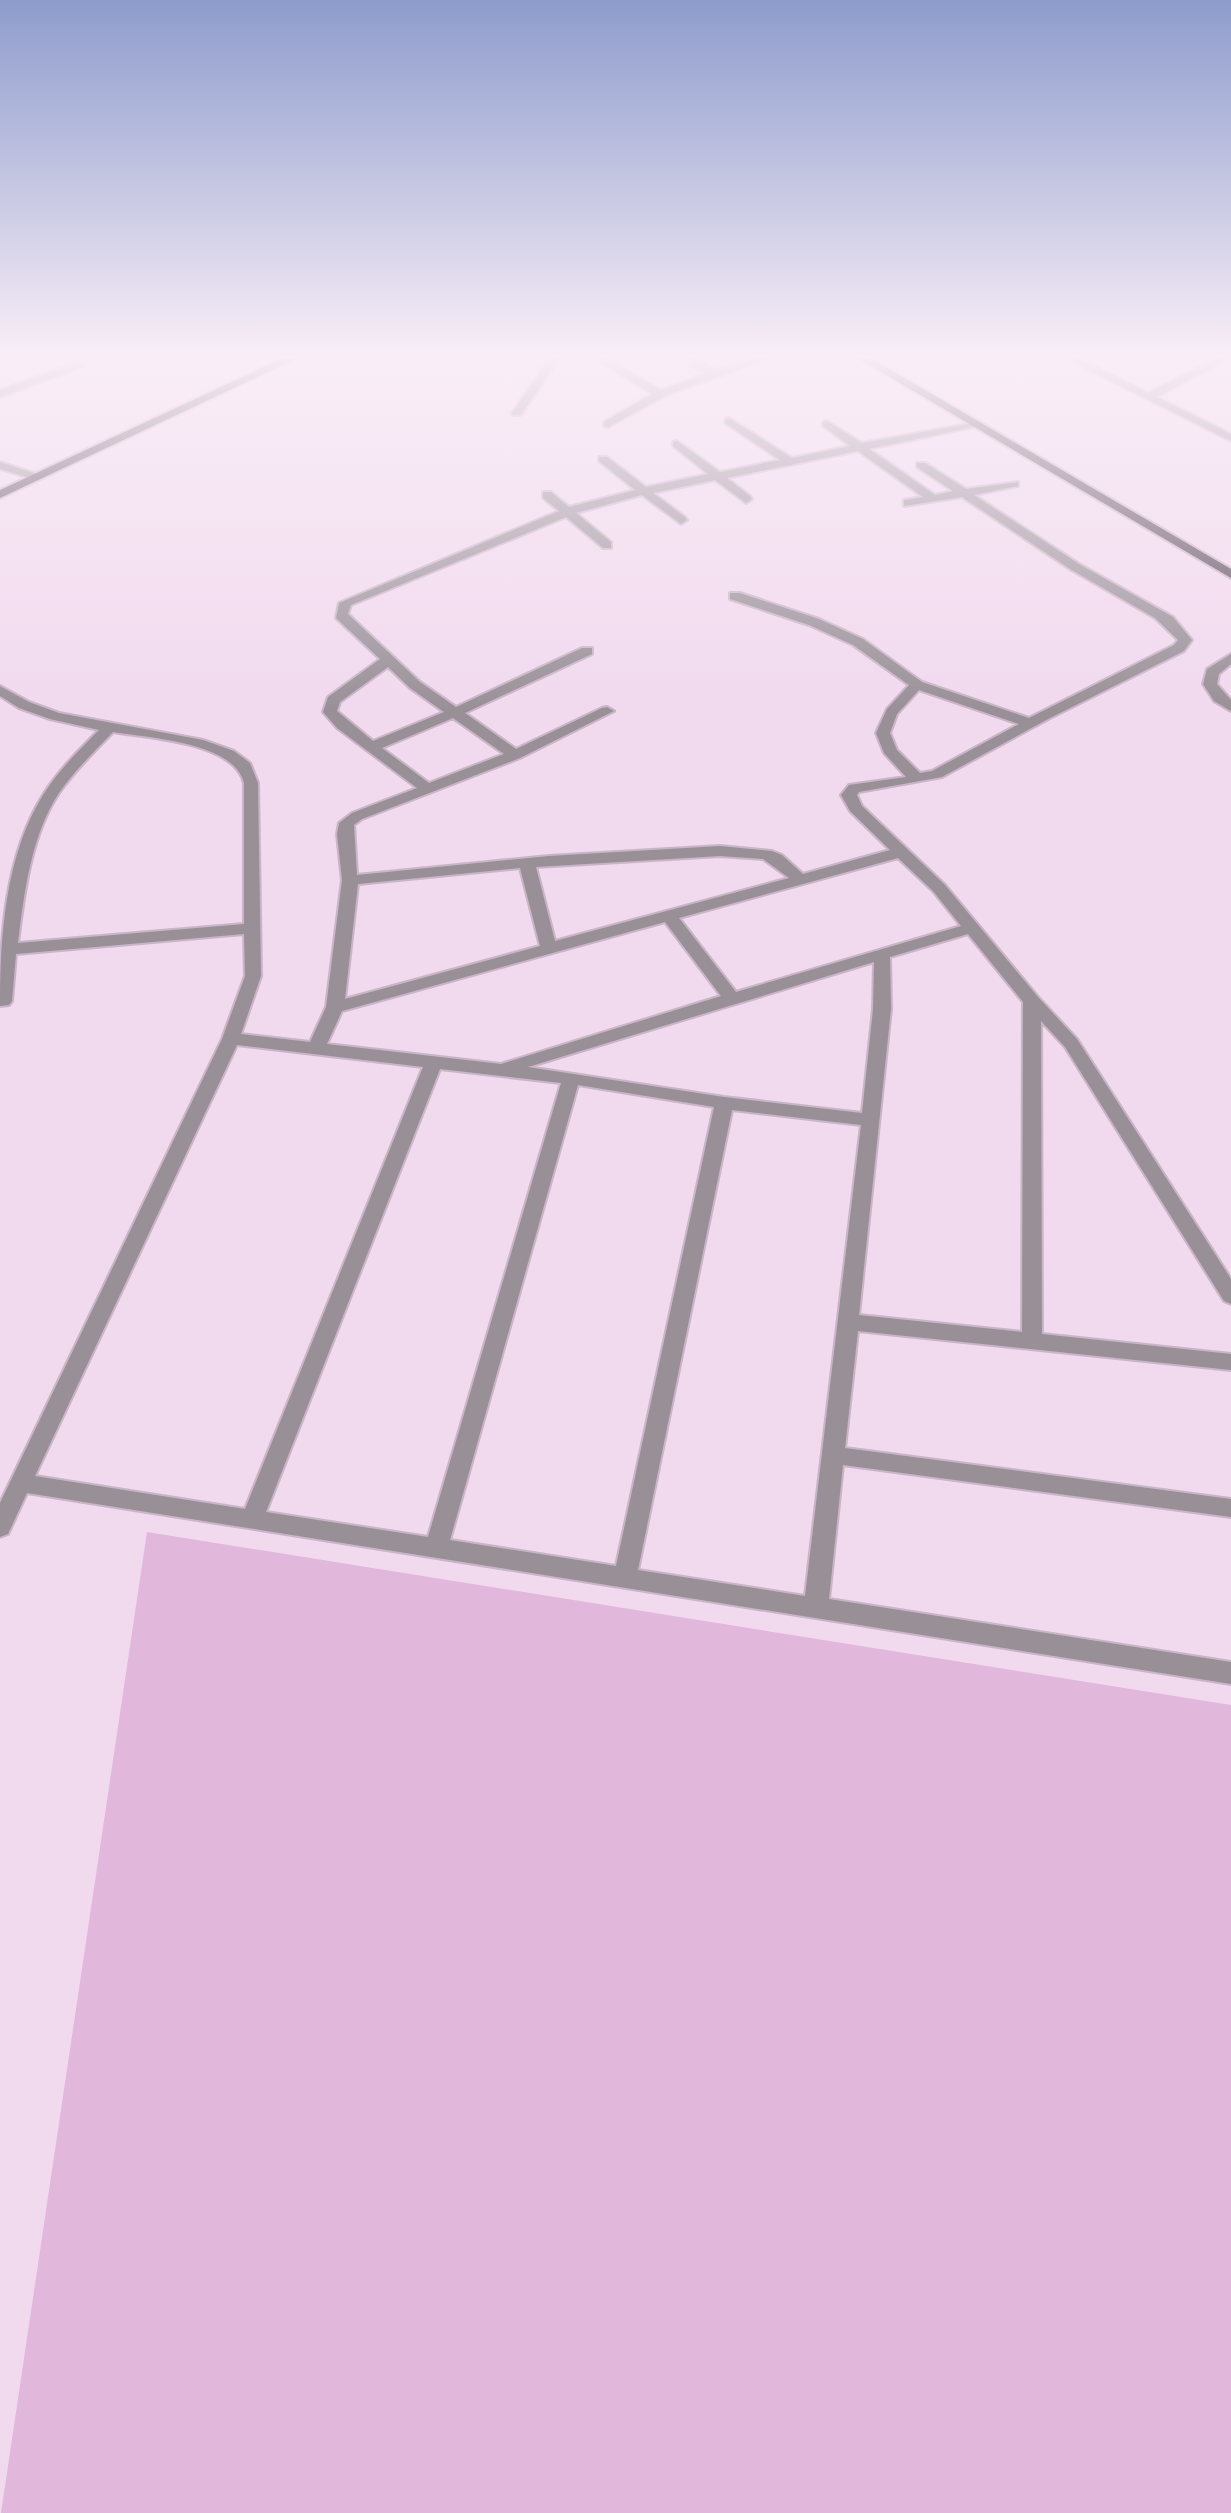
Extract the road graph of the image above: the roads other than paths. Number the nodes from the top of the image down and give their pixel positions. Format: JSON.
{"nodes":[{"id":1,"x":625,"y":476,"type":"edge"},
{"id":2,"x":727,"y":476,"type":"edge"},
{"id":3,"x":901,"y":476,"type":"edge"},
{"id":4,"x":939,"y":476,"type":"edge"},
{"id":5,"x":1064,"y":476,"type":"edge"},
{"id":6,"x":36,"y":477,"type":"edge"},
{"id":7,"x":718,"y":478,"type":"junction"},
{"id":8,"x":1014,"y":484,"type":"dead end"},
{"id":9,"x":644,"y":491,"type":"junction"},
{"id":10,"x":965,"y":493,"type":"junction"},
{"id":11,"x":0,"y":494,"type":"edge"},
{"id":12,"x":547,"y":495,"type":"dead end"},
{"id":13,"x":932,"y":498,"type":"junction"},
{"id":14,"x":746,"y":499,"type":"dead end"},
{"id":15,"x":908,"y":503,"type":"dead end"},
{"id":16,"x":569,"y":511,"type":"junction"},
{"id":17,"x":681,"y":520,"type":"dead end"},
{"id":18,"x":607,"y":545,"type":"dead end"},
{"id":19,"x":1231,"y":574,"type":"edge"},
{"id":20,"x":735,"y":596,"type":"dead end"},
{"id":21,"x":587,"y":651,"type":"dead end"},
{"id":22,"x":1231,"y":658,"type":"edge"},
{"id":23,"x":388,"y":660,"type":"junction"},
{"id":24,"x":917,"y":685,"type":"junction"},
{"id":25,"x":0,"y":690,"type":"edge"},
{"id":26,"x":1231,"y":707,"type":"edge"},
{"id":27,"x":607,"y":711,"type":"dead end"},
{"id":28,"x":454,"y":713,"type":"junction"},
{"id":29,"x":1031,"y":723,"type":"junction"},
{"id":30,"x":109,"y":728,"type":"junction"},
{"id":31,"x":371,"y":747,"type":"junction"},
{"id":32,"x":515,"y":755,"type":"junction"},
{"id":33,"x":917,"y":779,"type":"junction"},
{"id":34,"x":428,"y":789,"type":"junction"},
{"id":35,"x":901,"y":852,"type":"junction"},
{"id":36,"x":527,"y":863,"type":"junction"},
{"id":37,"x":350,"y":880,"type":"junction"},
{"id":38,"x":801,"y":880,"type":"junction"},
{"id":39,"x":669,"y":916,"type":"junction"},
{"id":40,"x":251,"y":928,"type":"junction"},
{"id":41,"x":971,"y":928,"type":"junction"},
{"id":42,"x":549,"y":949,"type":"junction"},
{"id":43,"x":3,"y":950,"type":"edge"},
{"id":44,"x":882,"y":953,"type":"junction"},
{"id":45,"x":732,"y":998,"type":"junction"},
{"id":46,"x":3,"y":1001,"type":"dead end"},
{"id":47,"x":1032,"y":1001,"type":"junction"},
{"id":48,"x":335,"y":1007,"type":"junction"},
{"id":49,"x":231,"y":1039,"type":"junction"},
{"id":50,"x":316,"y":1048,"type":"junction"},
{"id":51,"x":434,"y":1061,"type":"junction"},
{"id":52,"x":503,"y":1070,"type":"junction"},
{"id":53,"x":571,"y":1078,"type":"junction"},
{"id":54,"x":724,"y":1103,"type":"junction"},
{"id":55,"x":871,"y":1120,"type":"junction"},
{"id":56,"x":1231,"y":1296,"type":"edge"},
{"id":57,"x":848,"y":1322,"type":"junction"},
{"id":58,"x":1032,"y":1341,"type":"junction"},
{"id":59,"x":1231,"y":1362,"type":"edge"},
{"id":60,"x":833,"y":1455,"type":"junction"},
{"id":61,"x":21,"y":1483,"type":"junction"},
{"id":62,"x":1231,"y":1508,"type":"edge"},
{"id":63,"x":252,"y":1519,"type":"junction"},
{"id":64,"x":0,"y":1527,"type":"edge"},
{"id":65,"x":436,"y":1548,"type":"junction"},
{"id":66,"x":625,"y":1577,"type":"junction"},
{"id":67,"x":816,"y":1606,"type":"junction"},
{"id":68,"x":1231,"y":1673,"type":"edge"}],
"edges":[{"from":1,"to":9,"type":"street"},
{"from":2,"to":7,"type":"street"},
{"from":3,"to":13,"type":"street"},
{"from":4,"to":10,"type":"street"},
{"from":5,"to":19,"type":"main road"},
{"from":6,"to":11,"type":"main road"},
{"from":7,"to":9,"type":"street"},
{"from":7,"to":14,"type":"street"},
{"from":8,"to":10,"type":"street"},
{"from":9,"to":16,"type":"street"},
{"from":9,"to":17,"type":"street"},
{"from":10,"to":13,"type":"street"},
{"from":10,"to":29,"type":"street"},
{"from":12,"to":16,"type":"street"},
{"from":13,"to":15,"type":"street"},
{"from":16,"to":18,"type":"street"},
{"from":16,"to":23,"type":"street"},
{"from":20,"to":24,"type":"street"},
{"from":21,"to":28,"type":"street"},
{"from":22,"to":26,"type":"street"},
{"from":23,"to":28,"type":"street"},
{"from":23,"to":31,"type":"street"},
{"from":24,"to":29,"type":"street"},
{"from":24,"to":33,"type":"street"},
{"from":25,"to":30,"type":"street"},
{"from":27,"to":32,"type":"street"},
{"from":28,"to":31,"type":"street"},
{"from":28,"to":32,"type":"street"},
{"from":29,"to":33,"type":"street"},
{"from":30,"to":40,"type":"street"},
{"from":30,"to":43,"type":"street"},
{"from":31,"to":34,"type":"street"},
{"from":32,"to":34,"type":"street"},
{"from":33,"to":35,"type":"street"},
{"from":34,"to":37,"type":"street"},
{"from":35,"to":38,"type":"street"},
{"from":35,"to":41,"type":"street"},
{"from":36,"to":37,"type":"street"},
{"from":36,"to":38,"type":"street"},
{"from":36,"to":42,"type":"street"},
{"from":37,"to":48,"type":"street"},
{"from":38,"to":39,"type":"street"},
{"from":39,"to":42,"type":"street"},
{"from":39,"to":45,"type":"street"},
{"from":40,"to":43,"type":"street"},
{"from":40,"to":49,"type":"street"},
{"from":41,"to":44,"type":"street"},
{"from":41,"to":47,"type":"street"},
{"from":42,"to":48,"type":"street"},
{"from":43,"to":46,"type":"street"},
{"from":44,"to":45,"type":"street"},
{"from":44,"to":55,"type":"street"},
{"from":45,"to":52,"type":"street"},
{"from":47,"to":56,"type":"street"},
{"from":47,"to":58,"type":"street"},
{"from":48,"to":50,"type":"street"},
{"from":49,"to":50,"type":"street"},
{"from":49,"to":61,"type":"street"},
{"from":50,"to":51,"type":"street"},
{"from":51,"to":52,"type":"street"},
{"from":51,"to":63,"type":"street"},
{"from":52,"to":53,"type":"street"},
{"from":53,"to":54,"type":"street"},
{"from":53,"to":65,"type":"street"},
{"from":54,"to":55,"type":"street"},
{"from":54,"to":66,"type":"street"},
{"from":55,"to":57,"type":"street"},
{"from":57,"to":58,"type":"street"},
{"from":57,"to":60,"type":"street"},
{"from":58,"to":59,"type":"street"},
{"from":60,"to":62,"type":"street"},
{"from":60,"to":67,"type":"street"},
{"from":61,"to":63,"type":"street"},
{"from":61,"to":64,"type":"street"},
{"from":63,"to":65,"type":"street"},
{"from":65,"to":66,"type":"street"},
{"from":66,"to":67,"type":"street"},
{"from":67,"to":68,"type":"street"}]}
